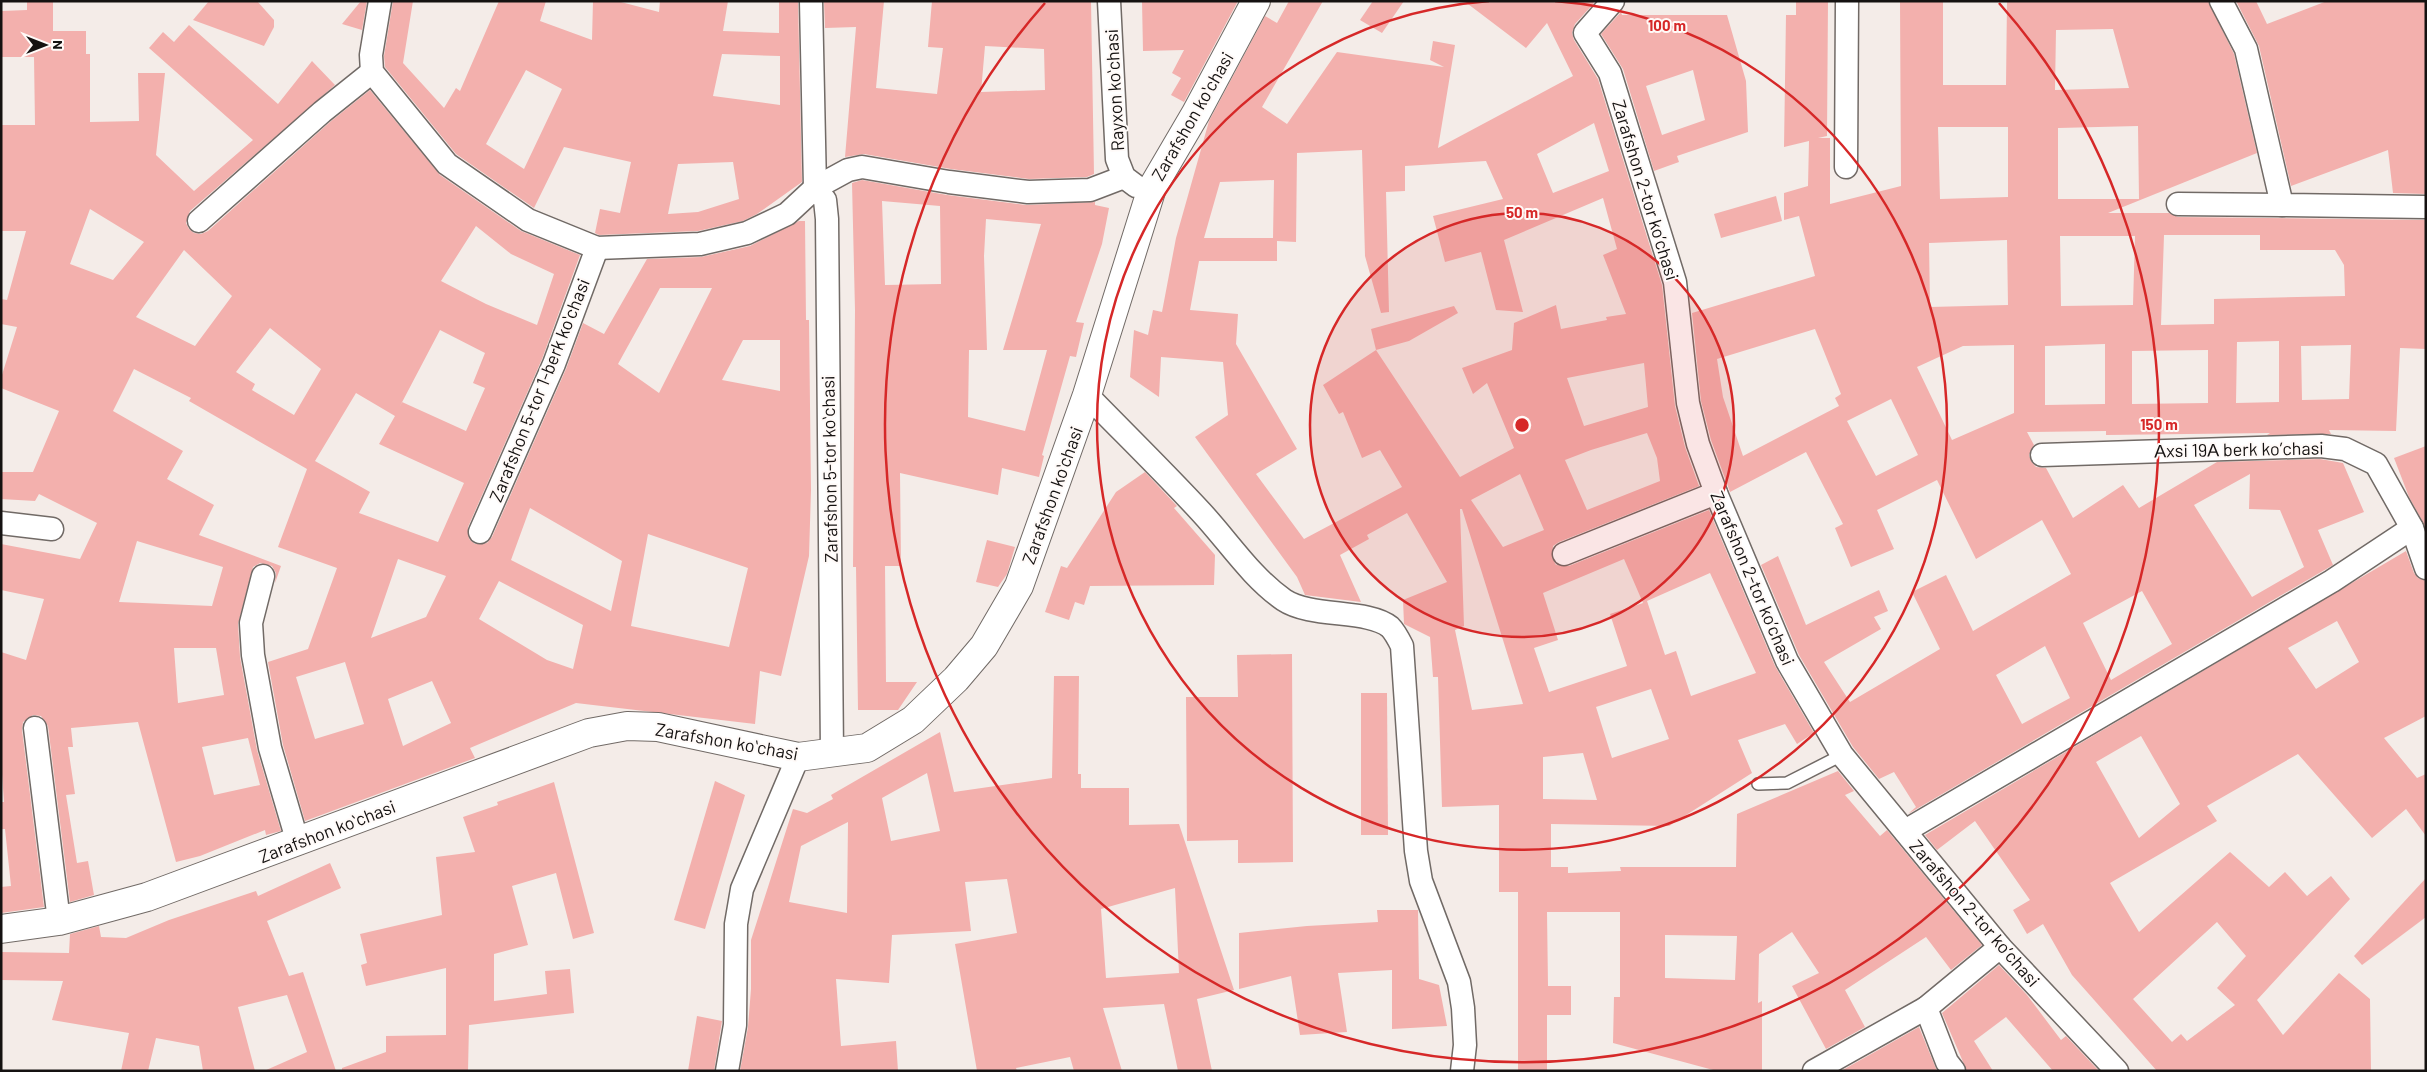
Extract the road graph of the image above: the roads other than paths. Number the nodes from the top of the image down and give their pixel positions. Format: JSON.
{"nodes":[{"id":1,"x":380,"y":1,"type":"edge"},
{"id":2,"x":812,"y":1,"type":"edge"},
{"id":3,"x":1109,"y":1,"type":"edge"},
{"id":4,"x":1256,"y":1,"type":"edge"},
{"id":5,"x":1613,"y":1,"type":"edge"},
{"id":6,"x":1847,"y":1,"type":"edge"},
{"id":7,"x":2221,"y":1,"type":"edge"},
{"id":8,"x":372,"y":72,"type":"junction"},
{"id":9,"x":1846,"y":167,"type":"dead end"},
{"id":10,"x":1124,"y":178,"type":"junction"},
{"id":11,"x":815,"y":188,"type":"junction"},
{"id":12,"x":1152,"y":188,"type":"junction"},
{"id":13,"x":2178,"y":204,"type":"dead end"},
{"id":14,"x":2282,"y":205,"type":"junction"},
{"id":15,"x":2426,"y":206,"type":"edge"},
{"id":16,"x":199,"y":221,"type":"dead end"},
{"id":17,"x":597,"y":248,"type":"junction"},
{"id":18,"x":1088,"y":395,"type":"junction"},
{"id":19,"x":2042,"y":455,"type":"dead end"},
{"id":20,"x":1716,"y":493,"type":"junction"},
{"id":21,"x":1,"y":523,"type":"edge"},
{"id":22,"x":2412,"y":528,"type":"junction"},
{"id":23,"x":52,"y":529,"type":"dead end"},
{"id":24,"x":480,"y":532,"type":"dead end"},
{"id":25,"x":1564,"y":554,"type":"dead end"},
{"id":26,"x":2426,"y":568,"type":"edge"},
{"id":27,"x":263,"y":576,"type":"dead end"},
{"id":28,"x":36,"y":728,"type":"dead end"},
{"id":29,"x":832,"y":753,"type":"junction"},
{"id":30,"x":1842,"y":755,"type":"junction"},
{"id":31,"x":798,"y":757,"type":"junction"},
{"id":32,"x":1758,"y":784,"type":"dead end"},
{"id":33,"x":1905,"y":831,"type":"junction"},
{"id":34,"x":298,"y":843,"type":"junction"},
{"id":35,"x":59,"y":921,"type":"junction"},
{"id":36,"x":1,"y":929,"type":"edge"},
{"id":37,"x":2000,"y":947,"type":"junction"},
{"id":38,"x":1926,"y":1008,"type":"junction"},
{"id":39,"x":727,"y":1071,"type":"edge"},
{"id":40,"x":1462,"y":1071,"type":"edge"},
{"id":41,"x":1814,"y":1071,"type":"edge"},
{"id":42,"x":1954,"y":1071,"type":"edge"},
{"id":43,"x":2117,"y":1071,"type":"edge"}],
"edges":[{"from":1,"to":8,"type":"street"},
{"from":2,"to":11,"type":"street"},
{"from":3,"to":10,"type":"street","name":"Rayxon koʻchasi"},
{"from":4,"to":12,"type":"street","name":"Zarafshon koʻchasi"},
{"from":5,"to":20,"type":"street","name":"Zarafshon 2-tor koʼchasi"},
{"from":6,"to":9,"type":"street"},
{"from":7,"to":14,"type":"street"},
{"from":8,"to":16,"type":"street"},
{"from":8,"to":17,"type":"street"},
{"from":10,"to":11,"type":"street"},
{"from":10,"to":12,"type":"street"},
{"from":11,"to":17,"type":"street"},
{"from":11,"to":29,"type":"street","name":"Zarafshon 5-tor koʻchasi"},
{"from":12,"to":18,"type":"street","name":"Zarafshon koʻchasi"},
{"from":13,"to":14,"type":"street"},
{"from":14,"to":15,"type":"street"},
{"from":17,"to":24,"type":"street","name":"Zarafshon 5-tor 1-berk koʻchasi"},
{"from":18,"to":29,"type":"street","name":"Zarafshon koʻchasi"},
{"from":18,"to":40,"type":"street"},
{"from":19,"to":22,"type":"street","name":"Аxsi 19А berk koʼchasi"},
{"from":20,"to":25,"type":"street"},
{"from":20,"to":30,"type":"street","name":"Zarafshon 2-tor koʼchasi"},
{"from":21,"to":23,"type":"street"},
{"from":22,"to":26,"type":"street","name":"Аxsi 19А berk koʼchasi"},
{"from":22,"to":33,"type":"street"},
{"from":27,"to":34,"type":"street"},
{"from":28,"to":35,"type":"street"},
{"from":29,"to":31,"type":"street","name":"Zarafshon koʻchasi"},
{"from":30,"to":32,"type":"lane"},
{"from":30,"to":33,"type":"street","name":"Zarafshon 2-tor koʼchasi"},
{"from":31,"to":34,"type":"street","name":"Zarafshon koʻchasi"},
{"from":31,"to":39,"type":"street"},
{"from":33,"to":37,"type":"street","name":"Zarafshon 2-tor koʼchasi"},
{"from":34,"to":35,"type":"street","name":"Zarafshon koʻchasi"},
{"from":35,"to":36,"type":"street","name":"Zarafshon koʻchasi"},
{"from":37,"to":38,"type":"street"},
{"from":37,"to":43,"type":"street","name":"Zarafshon 2-tor koʼchasi"},
{"from":38,"to":41,"type":"street"},
{"from":38,"to":42,"type":"street"}]}
